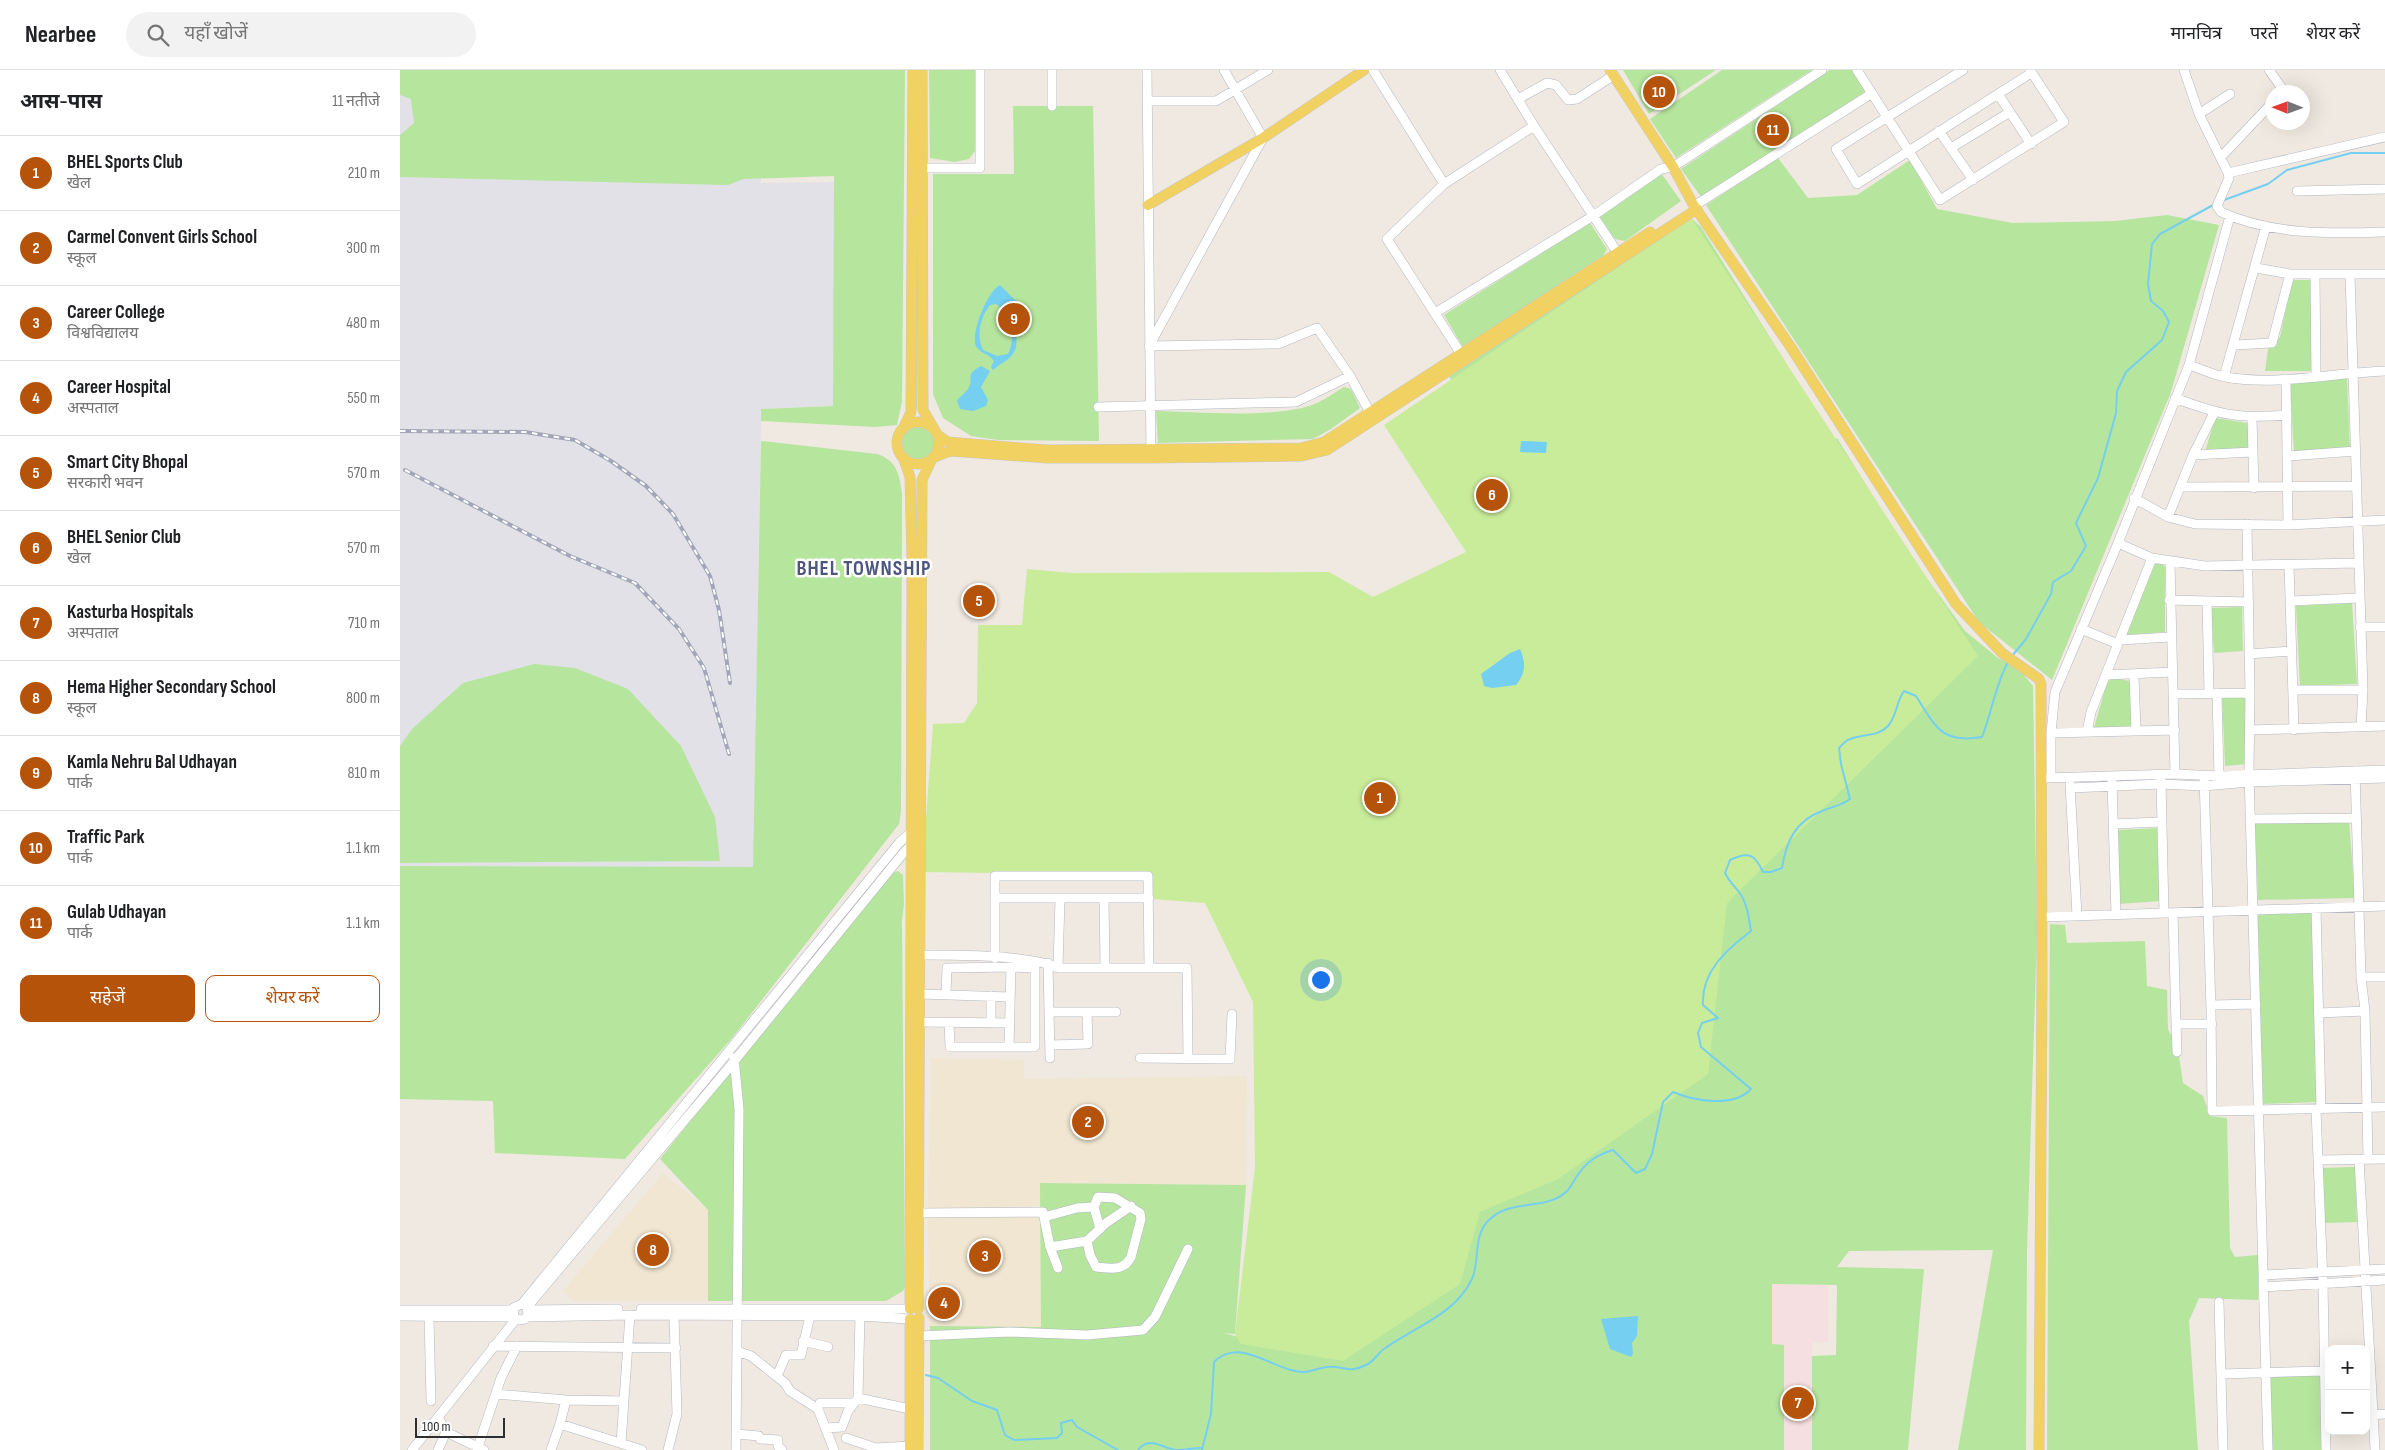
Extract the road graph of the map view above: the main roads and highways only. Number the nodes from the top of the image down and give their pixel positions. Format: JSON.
{"nodes":[{"id":1,"x":913,"y":70,"type":"edge"},
{"id":2,"x":922,"y":70,"type":"edge"},
{"id":3,"x":1364,"y":70,"type":"edge"},
{"id":4,"x":1612,"y":72,"type":"edge"},
{"id":5,"x":918,"y":168,"type":"junction"},
{"id":6,"x":1148,"y":205,"type":"road end"},
{"id":7,"x":1695,"y":207,"type":"junction"},
{"id":8,"x":904,"y":427,"type":"junction"},
{"id":9,"x":936,"y":432,"type":"junction"},
{"id":10,"x":993,"y":450,"type":"junction"},
{"id":11,"x":903,"y":458,"type":"junction"},
{"id":12,"x":933,"y":459,"type":"junction"},
{"id":13,"x":916,"y":913,"type":"junction"},
{"id":14,"x":916,"y":955,"type":"junction"},
{"id":15,"x":916,"y":1066,"type":"junction"},
{"id":16,"x":912,"y":1314,"type":"junction"},
{"id":17,"x":913,"y":1449,"type":"edge"},
{"id":18,"x":2040,"y":1450,"type":"edge"}],
"edges":[{"from":1,"to":5,"type":"main road"},
{"from":2,"to":5,"type":"main road"},
{"from":3,"to":6,"type":"main road"},
{"from":4,"to":7,"type":"main road"},
{"from":5,"to":8,"type":"main road"},
{"from":5,"to":9,"type":"main road"},
{"from":7,"to":10,"type":"main road"},
{"from":7,"to":18,"type":"main road"},
{"from":8,"to":9,"type":"main road"},
{"from":8,"to":11,"type":"main road"},
{"from":9,"to":10,"type":"main road"},
{"from":9,"to":12,"type":"main road"},
{"from":10,"to":12,"type":"main road"},
{"from":11,"to":12,"type":"main road"},
{"from":11,"to":13,"type":"main road"},
{"from":12,"to":13,"type":"main road"},
{"from":13,"to":14,"type":"main road"},
{"from":14,"to":15,"type":"main road"},
{"from":14,"to":15,"type":"main road"},
{"from":15,"to":16,"type":"main road"},
{"from":15,"to":16,"type":"main road"},
{"from":16,"to":17,"type":"main road"},
{"from":16,"to":17,"type":"main road"}]}
